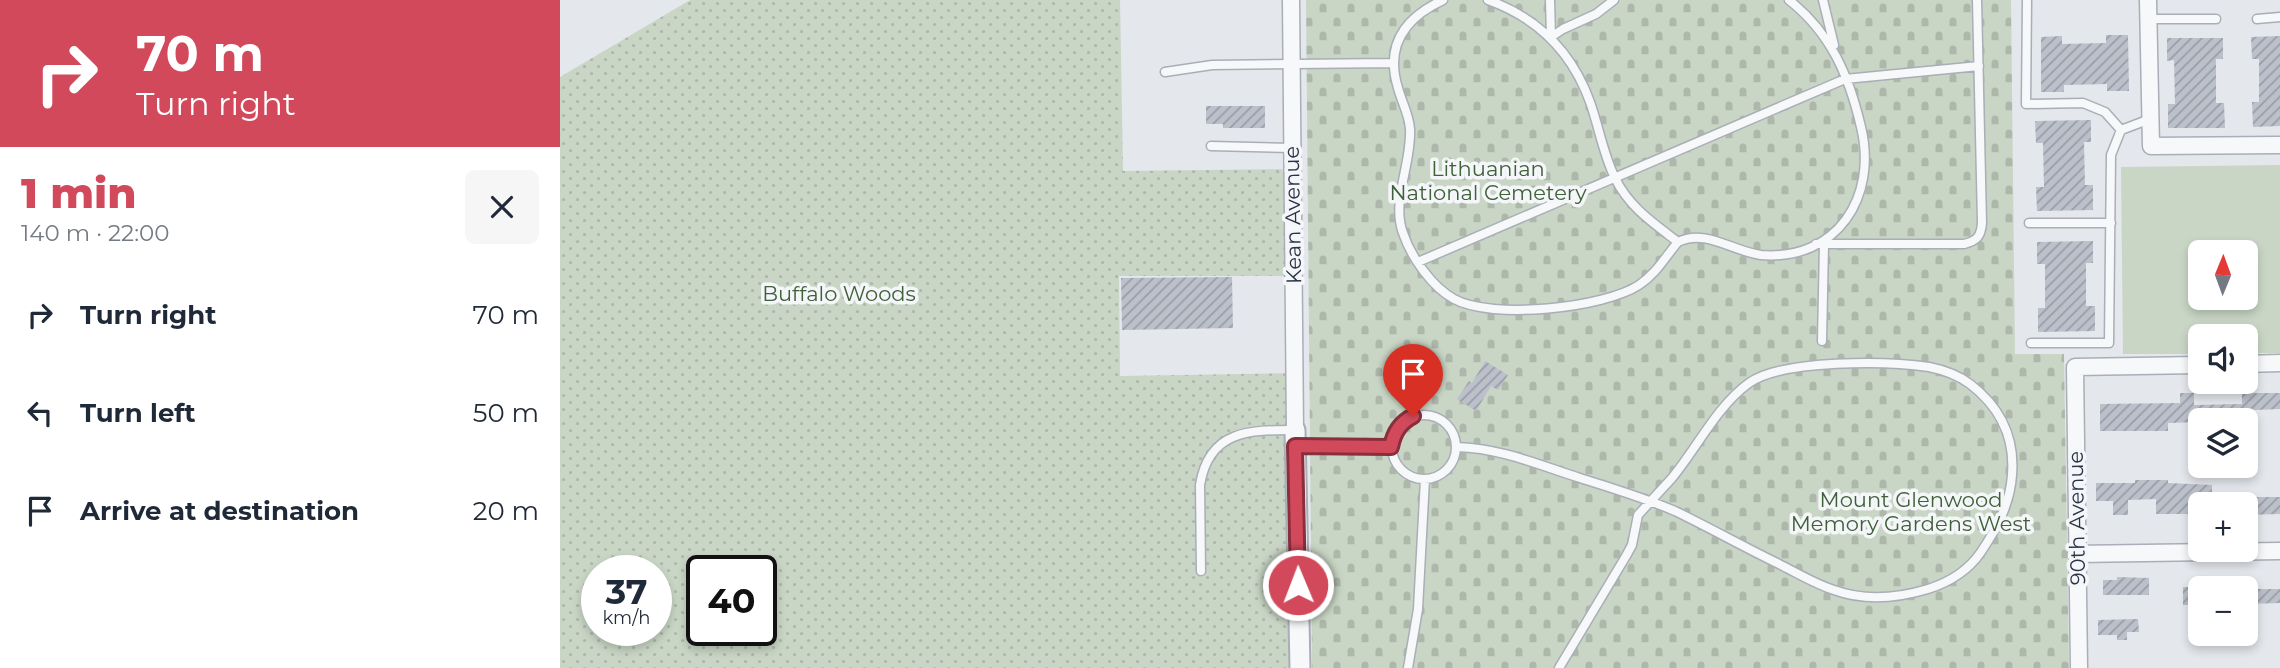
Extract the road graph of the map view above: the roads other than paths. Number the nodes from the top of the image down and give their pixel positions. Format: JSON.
{"nodes":[{"id":1,"x":1291,"y":0,"type":"edge"},
{"id":2,"x":1443,"y":0,"type":"edge"},
{"id":3,"x":1488,"y":0,"type":"edge"},
{"id":4,"x":1550,"y":0,"type":"edge"},
{"id":5,"x":1614,"y":0,"type":"edge"},
{"id":6,"x":1789,"y":0,"type":"edge"},
{"id":7,"x":1823,"y":0,"type":"edge"},
{"id":8,"x":1977,"y":0,"type":"edge"},
{"id":9,"x":2026,"y":0,"type":"edge"},
{"id":10,"x":2148,"y":0,"type":"edge"},
{"id":11,"x":2280,"y":17,"type":"edge"},
{"id":12,"x":2149,"y":19,"type":"junction"},
{"id":13,"x":2216,"y":19,"type":"dead end"},
{"id":14,"x":2257,"y":19,"type":"dead end"},
{"id":15,"x":1551,"y":37,"type":"junction"},
{"id":16,"x":1836,"y":54,"type":"junction"},
{"id":17,"x":1292,"y":63,"type":"junction"},
{"id":18,"x":1393,"y":63,"type":"junction"},
{"id":19,"x":1979,"y":66,"type":"junction"},
{"id":20,"x":1165,"y":72,"type":"dead end"},
{"id":21,"x":1845,"y":79,"type":"junction"},
{"id":22,"x":2150,"y":119,"type":"junction"},
{"id":23,"x":2121,"y":130,"type":"junction"},
{"id":24,"x":2280,"y":145,"type":"edge"},
{"id":25,"x":1211,"y":146,"type":"dead end"},
{"id":26,"x":1293,"y":148,"type":"junction"},
{"id":27,"x":1615,"y":179,"type":"junction"},
{"id":28,"x":2029,"y":223,"type":"dead end"},
{"id":29,"x":2111,"y":223,"type":"junction"},
{"id":30,"x":1678,"y":242,"type":"junction"},
{"id":31,"x":1820,"y":244,"type":"junction"},
{"id":32,"x":1418,"y":262,"type":"junction"},
{"id":33,"x":1822,"y":341,"type":"dead end"},
{"id":34,"x":2031,"y":343,"type":"dead end"},
{"id":35,"x":2280,"y":363,"type":"edge"},
{"id":36,"x":2258,"y":364,"type":"edge"},
{"id":37,"x":2188,"y":365,"type":"edge"},
{"id":38,"x":1295,"y":438,"type":"junction"},
{"id":39,"x":1391,"y":447,"type":"junction"},
{"id":40,"x":1457,"y":447,"type":"junction"},
{"id":41,"x":1425,"y":479,"type":"junction"},
{"id":42,"x":1649,"y":501,"type":"junction"},
{"id":43,"x":2280,"y":551,"type":"edge"},
{"id":44,"x":2077,"y":554,"type":"junction"},
{"id":45,"x":1201,"y":571,"type":"dead end"},
{"id":46,"x":1300,"y":668,"type":"edge"},
{"id":47,"x":1408,"y":668,"type":"edge"},
{"id":48,"x":1559,"y":668,"type":"edge"},
{"id":49,"x":2079,"y":668,"type":"edge"}],
"edges":[{"from":1,"to":17,"type":"street","name":"Kean Avenue"},
{"from":2,"to":18,"type":"lane"},
{"from":3,"to":15,"type":"lane"},
{"from":4,"to":15,"type":"lane"},
{"from":5,"to":15,"type":"lane"},
{"from":6,"to":16,"type":"lane"},
{"from":7,"to":16,"type":"lane"},
{"from":8,"to":19,"type":"lane"},
{"from":9,"to":23,"type":"lane"},
{"from":10,"to":12,"type":"street"},
{"from":11,"to":14,"type":"lane"},
{"from":12,"to":13,"type":"lane"},
{"from":12,"to":22,"type":"street"},
{"from":15,"to":27,"type":"lane"},
{"from":16,"to":21,"type":"lane"},
{"from":17,"to":18,"type":"lane"},
{"from":17,"to":20,"type":"lane"},
{"from":17,"to":26,"type":"street","name":"Kean Avenue"},
{"from":18,"to":32,"type":"lane"},
{"from":19,"to":21,"type":"lane"},
{"from":19,"to":31,"type":"lane"},
{"from":21,"to":27,"type":"lane"},
{"from":21,"to":31,"type":"lane"},
{"from":22,"to":23,"type":"lane"},
{"from":22,"to":24,"type":"street"},
{"from":23,"to":29,"type":"lane"},
{"from":25,"to":26,"type":"lane"},
{"from":26,"to":38,"type":"street","name":"Kean Avenue"},
{"from":27,"to":30,"type":"lane"},
{"from":27,"to":32,"type":"lane"},
{"from":28,"to":29,"type":"lane"},
{"from":29,"to":34,"type":"lane"},
{"from":30,"to":31,"type":"lane"},
{"from":30,"to":32,"type":"lane"},
{"from":31,"to":33,"type":"lane"},
{"from":35,"to":36,"type":"street"},
{"from":37,"to":44,"type":"street","name":"90th Avenue"},
{"from":38,"to":39,"type":"lane"},
{"from":38,"to":45,"type":"lane"},
{"from":38,"to":46,"type":"street"},
{"from":39,"to":40,"type":"lane"},
{"from":39,"to":41,"type":"lane"},
{"from":40,"to":41,"type":"lane"},
{"from":40,"to":42,"type":"lane"},
{"from":41,"to":47,"type":"lane"},
{"from":42,"to":42,"type":"lane"},
{"from":42,"to":48,"type":"lane"},
{"from":43,"to":44,"type":"street"},
{"from":44,"to":49,"type":"street","name":"90th Avenue"}]}
